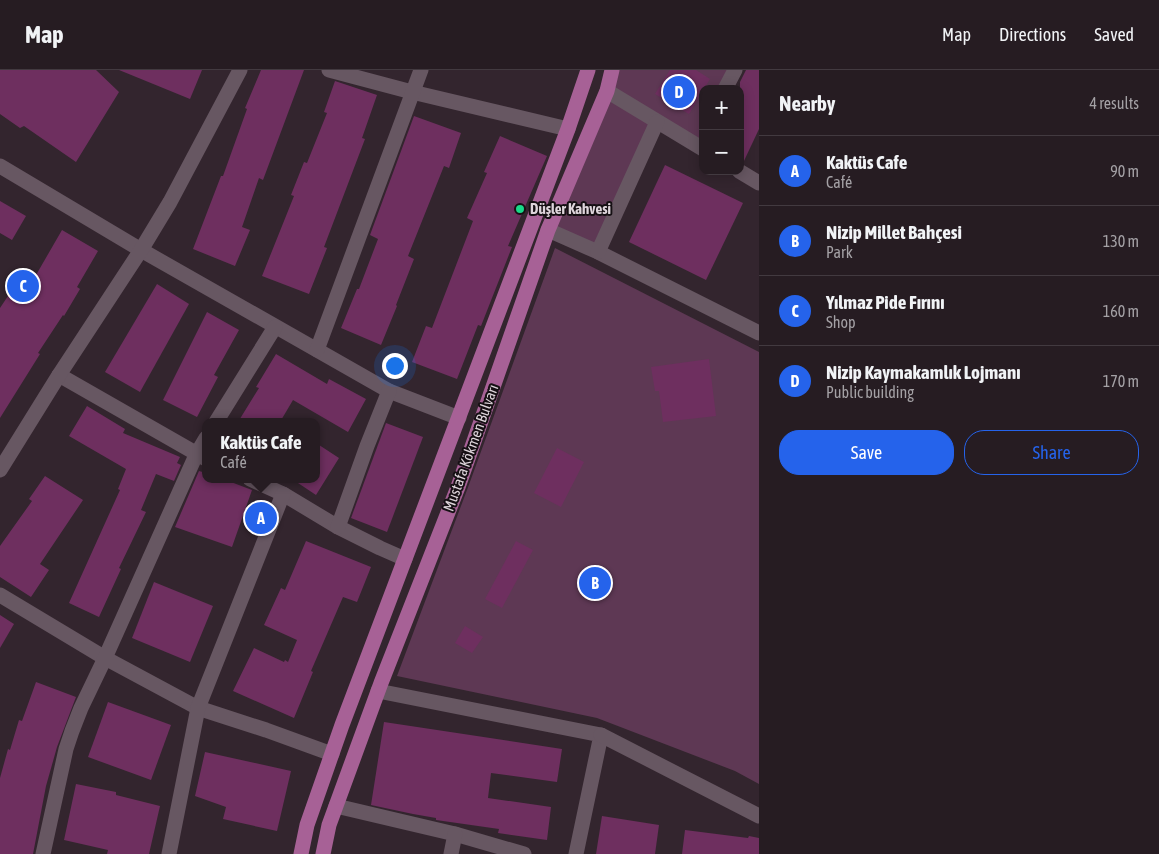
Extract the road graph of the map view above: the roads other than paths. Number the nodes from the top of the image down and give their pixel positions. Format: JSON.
{"nodes":[{"id":1,"x":240,"y":70,"type":"edge"},
{"id":2,"x":329,"y":70,"type":"edge"},
{"id":3,"x":421,"y":70,"type":"edge"},
{"id":4,"x":588,"y":70,"type":"edge"},
{"id":5,"x":612,"y":70,"type":"edge"},
{"id":6,"x":735,"y":70,"type":"edge"},
{"id":7,"x":727,"y":85,"type":"edge"},
{"id":8,"x":607,"y":91,"type":"junction"},
{"id":9,"x":412,"y":92,"type":"junction"},
{"id":10,"x":657,"y":122,"type":"junction"},
{"id":11,"x":568,"y":129,"type":"junction"},
{"id":12,"x":699,"y":141,"type":"edge"},
{"id":13,"x":0,"y":166,"type":"edge"},
{"id":14,"x":744,"y":174,"type":"edge"},
{"id":15,"x":759,"y":183,"type":"edge"},
{"id":16,"x":548,"y":230,"type":"junction"},
{"id":17,"x":141,"y":250,"type":"junction"},
{"id":18,"x":598,"y":252,"type":"junction"},
{"id":19,"x":275,"y":327,"type":"junction"},
{"id":20,"x":759,"y":334,"type":"edge"},
{"id":21,"x":317,"y":350,"type":"junction"},
{"id":22,"x":59,"y":375,"type":"junction"},
{"id":23,"x":389,"y":391,"type":"junction"},
{"id":24,"x":218,"y":418,"type":"edge"},
{"id":25,"x":459,"y":418,"type":"junction"},
{"id":26,"x":201,"y":457,"type":"edge"},
{"id":27,"x":0,"y":470,"type":"edge"},
{"id":28,"x":259,"y":483,"type":"edge"},
{"id":29,"x":283,"y":494,"type":"junction"},
{"id":30,"x":338,"y":527,"type":"junction"},
{"id":31,"x":405,"y":559,"type":"junction"},
{"id":32,"x":0,"y":594,"type":"edge"},
{"id":33,"x":105,"y":658,"type":"junction"},
{"id":34,"x":378,"y":691,"type":"junction"},
{"id":35,"x":198,"y":708,"type":"junction"},
{"id":36,"x":601,"y":735,"type":"junction"},
{"id":37,"x":332,"y":754,"type":"junction"},
{"id":38,"x":336,"y":806,"type":"junction"},
{"id":39,"x":759,"y":816,"type":"edge"},
{"id":40,"x":455,"y":834,"type":"junction"},
{"id":41,"x":43,"y":854,"type":"edge"},
{"id":42,"x":169,"y":854,"type":"edge"},
{"id":43,"x":301,"y":854,"type":"edge"},
{"id":44,"x":323,"y":854,"type":"edge"},
{"id":45,"x":451,"y":854,"type":"edge"},
{"id":46,"x":524,"y":854,"type":"edge"},
{"id":47,"x":576,"y":854,"type":"edge"}],
"edges":[{"from":1,"to":17,"type":"street"},
{"from":2,"to":9,"type":"street"},
{"from":3,"to":9,"type":"street"},
{"from":4,"to":11,"type":"main road","name":"Mustafa Kökmen Bulvarı"},
{"from":5,"to":8,"type":"main road","name":"Mustafa Kökmen Bulvarı"},
{"from":6,"to":7,"type":"street"},
{"from":8,"to":10,"type":"street"},
{"from":8,"to":16,"type":"main road","name":"Mustafa Kökmen Bulvarı"},
{"from":9,"to":11,"type":"street"},
{"from":9,"to":21,"type":"street"},
{"from":10,"to":12,"type":"street"},
{"from":10,"to":18,"type":"street"},
{"from":11,"to":25,"type":"main road","name":"Mustafa Kökmen Bulvarı"},
{"from":13,"to":17,"type":"street"},
{"from":14,"to":15,"type":"street"},
{"from":16,"to":18,"type":"street"},
{"from":16,"to":34,"type":"main road","name":"Mustafa Kökmen Bulvarı"},
{"from":17,"to":19,"type":"street"},
{"from":17,"to":22,"type":"street"},
{"from":18,"to":20,"type":"street"},
{"from":19,"to":21,"type":"street"},
{"from":19,"to":24,"type":"street"},
{"from":21,"to":23,"type":"street"},
{"from":22,"to":26,"type":"street"},
{"from":22,"to":27,"type":"street"},
{"from":23,"to":25,"type":"street"},
{"from":23,"to":30,"type":"street"},
{"from":25,"to":31,"type":"main road","name":"Mustafa Kökmen Bulvarı"},
{"from":26,"to":33,"type":"street"},
{"from":28,"to":29,"type":"street"},
{"from":29,"to":30,"type":"street"},
{"from":29,"to":35,"type":"street"},
{"from":30,"to":31,"type":"street"},
{"from":31,"to":37,"type":"main road","name":"Mustafa Kökmen Bulvarı"},
{"from":32,"to":33,"type":"street"},
{"from":33,"to":35,"type":"street"},
{"from":33,"to":41,"type":"street"},
{"from":34,"to":36,"type":"street"},
{"from":34,"to":38,"type":"main road","name":"Mustafa Kökmen Bulvarı"},
{"from":35,"to":37,"type":"street"},
{"from":35,"to":42,"type":"street"},
{"from":36,"to":39,"type":"street"},
{"from":36,"to":47,"type":"street"},
{"from":37,"to":43,"type":"main road","name":"Mustafa Kökmen Bulvarı"},
{"from":38,"to":40,"type":"street"},
{"from":38,"to":44,"type":"main road","name":"Mustafa Kökmen Bulvarı"},
{"from":40,"to":45,"type":"street"},
{"from":40,"to":46,"type":"street"}]}
